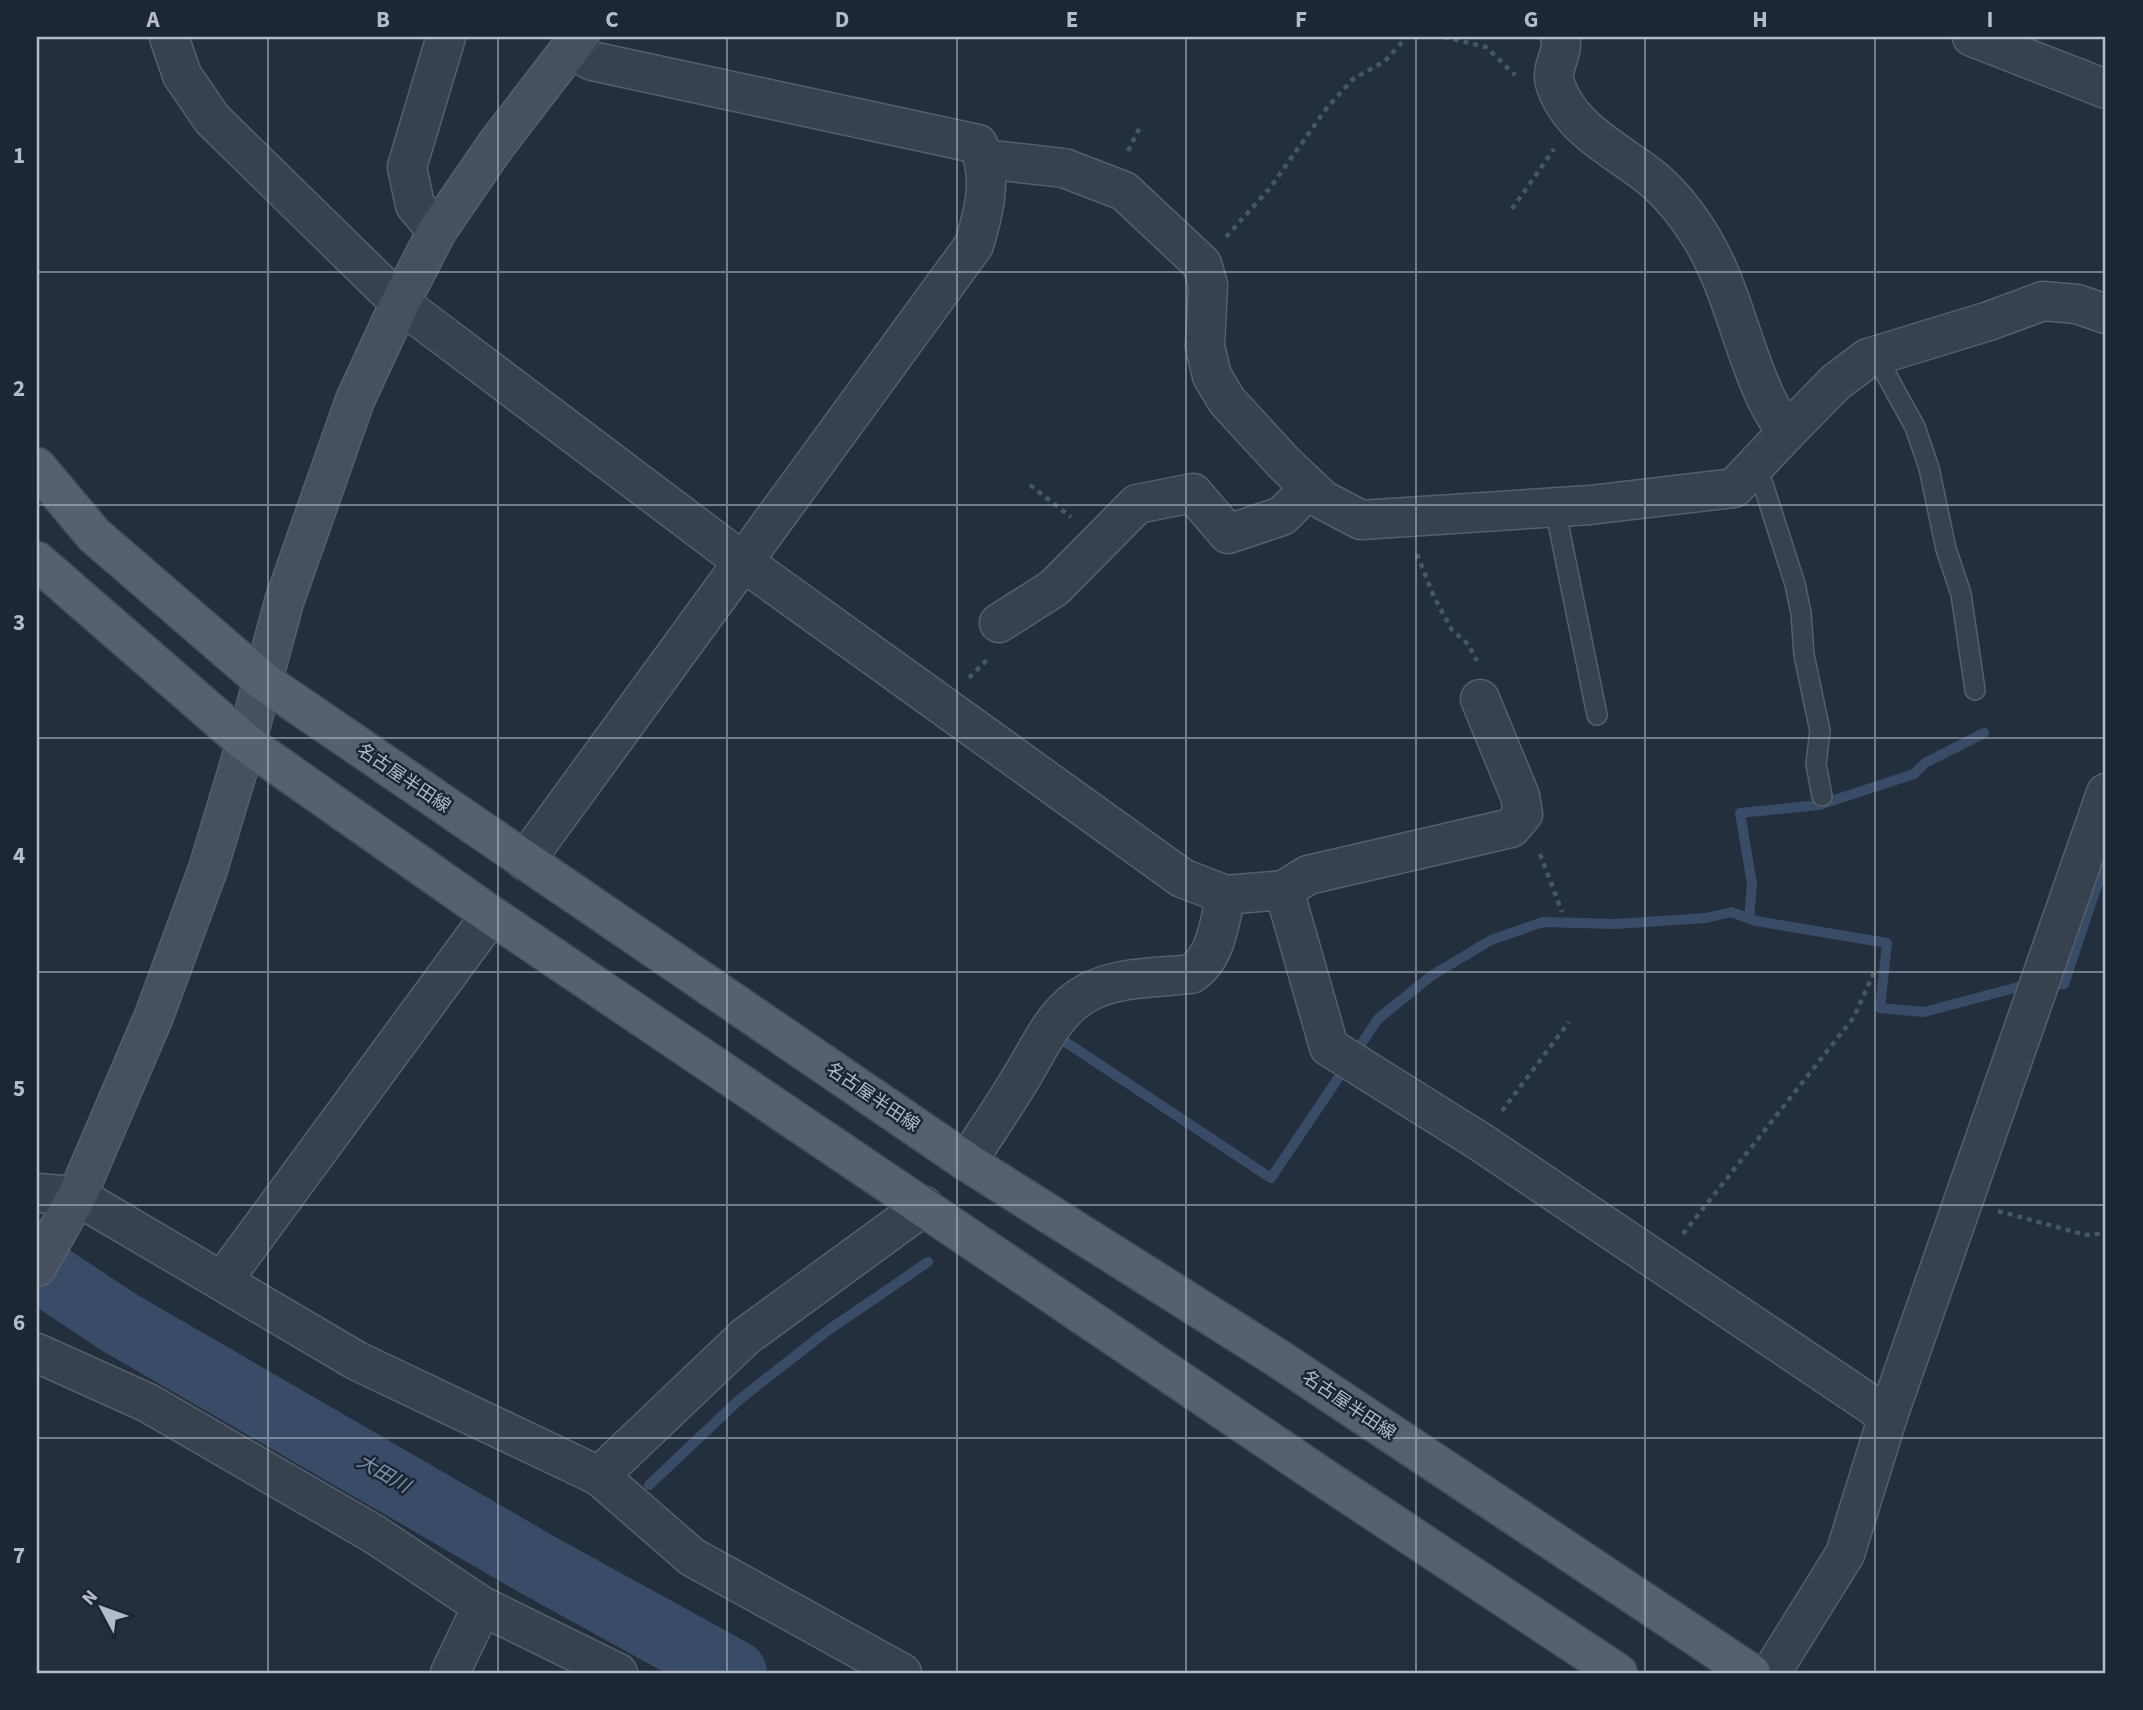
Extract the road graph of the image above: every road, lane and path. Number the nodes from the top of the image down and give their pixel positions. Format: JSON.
{"nodes":[{"id":1,"x":169,"y":37,"type":"edge"},
{"id":2,"x":446,"y":37,"type":"edge"},
{"id":3,"x":1407,"y":37,"type":"edge"},
{"id":4,"x":1444,"y":37,"type":"edge"},
{"id":5,"x":1560,"y":37,"type":"edge"},
{"id":6,"x":1972,"y":37,"type":"edge"},
{"id":7,"x":575,"y":43,"type":"edge"},
{"id":8,"x":2106,"y":89,"type":"edge"},
{"id":9,"x":1570,"y":110,"type":"junction"},
{"id":10,"x":985,"y":159,"type":"junction"},
{"id":11,"x":1512,"y":209,"type":"dead end"},
{"id":12,"x":437,"y":231,"type":"junction"},
{"id":13,"x":1202,"y":264,"type":"junction"},
{"id":14,"x":400,"y":303,"type":"junction"},
{"id":15,"x":2106,"y":314,"type":"edge"},
{"id":16,"x":1876,"y":356,"type":"junction"},
{"id":17,"x":1786,"y":433,"type":"junction"},
{"id":18,"x":37,"y":467,"type":"edge"},
{"id":19,"x":1749,"y":471,"type":"junction"},
{"id":20,"x":1030,"y":485,"type":"dead end"},
{"id":21,"x":1310,"y":488,"type":"junction"},
{"id":22,"x":1555,"y":508,"type":"junction"},
{"id":23,"x":1403,"y":517,"type":"junction"},
{"id":24,"x":1101,"y":540,"type":"junction"},
{"id":25,"x":742,"y":561,"type":"junction"},
{"id":26,"x":39,"y":568,"type":"edge"},
{"id":27,"x":999,"y":623,"type":"joint"},
{"id":28,"x":263,"y":681,"type":"junction"},
{"id":29,"x":1975,"y":690,"type":"dead end"},
{"id":30,"x":1480,"y":699,"type":"joint"},
{"id":31,"x":945,"y":709,"type":"junction"},
{"id":32,"x":1597,"y":715,"type":"dead end"},
{"id":33,"x":246,"y":743,"type":"junction"},
{"id":34,"x":2106,"y":793,"type":"edge"},
{"id":35,"x":1822,"y":796,"type":"dead end"},
{"id":36,"x":1518,"y":819,"type":"junction"},
{"id":37,"x":525,"y":861,"type":"junction"},
{"id":38,"x":1284,"y":890,"type":"junction"},
{"id":39,"x":1226,"y":895,"type":"junction"},
{"id":40,"x":1562,"y":912,"type":"dead end"},
{"id":41,"x":491,"y":915,"type":"junction"},
{"id":42,"x":1875,"y":970,"type":"dead end"},
{"id":43,"x":1569,"y":1022,"type":"dead end"},
{"id":44,"x":1479,"y":1141,"type":"junction"},
{"id":45,"x":967,"y":1162,"type":"junction"},
{"id":46,"x":37,"y":1193,"type":"edge"},
{"id":47,"x":77,"y":1196,"type":"junction"},
{"id":48,"x":1963,"y":1203,"type":"junction"},
{"id":49,"x":924,"y":1206,"type":"junction"},
{"id":50,"x":2106,"y":1233,"type":"edge"},
{"id":51,"x":1660,"y":1263,"type":"junction"},
{"id":52,"x":37,"y":1267,"type":"edge"},
{"id":53,"x":223,"y":1280,"type":"junction"},
{"id":54,"x":37,"y":1353,"type":"edge"},
{"id":55,"x":1888,"y":1416,"type":"junction"},
{"id":56,"x":599,"y":1476,"type":"junction"},
{"id":57,"x":482,"y":1606,"type":"junction"},
{"id":58,"x":450,"y":1673,"type":"edge"},
{"id":59,"x":618,"y":1673,"type":"edge"},
{"id":60,"x":902,"y":1673,"type":"edge"},
{"id":61,"x":1618,"y":1673,"type":"edge"},
{"id":62,"x":1751,"y":1673,"type":"edge"},
{"id":63,"x":1771,"y":1673,"type":"edge"}],
"edges":[{"from":1,"to":14,"type":"street"},
{"from":2,"to":12,"type":"street"},
{"from":3,"to":13,"type":"path"},
{"from":4,"to":9,"type":"path"},
{"from":5,"to":9,"type":"street"},
{"from":6,"to":8,"type":"street"},
{"from":7,"to":10,"type":"street"},
{"from":7,"to":12,"type":"street"},
{"from":9,"to":11,"type":"path"},
{"from":9,"to":17,"type":"street"},
{"from":10,"to":13,"type":"street"},
{"from":10,"to":25,"type":"street"},
{"from":12,"to":14,"type":"street"},
{"from":13,"to":21,"type":"street"},
{"from":14,"to":25,"type":"street"},
{"from":14,"to":28,"type":"street"},
{"from":15,"to":16,"type":"street"},
{"from":16,"to":17,"type":"street"},
{"from":16,"to":29,"type":"lane"},
{"from":17,"to":19,"type":"street"},
{"from":18,"to":28,"type":"main road","name":"名古屋半田線"},
{"from":19,"to":22,"type":"street"},
{"from":19,"to":35,"type":"lane"},
{"from":20,"to":24,"type":"path"},
{"from":21,"to":23,"type":"street"},
{"from":21,"to":24,"type":"street"},
{"from":22,"to":23,"type":"street"},
{"from":22,"to":32,"type":"lane"},
{"from":23,"to":30,"type":"path"},
{"from":24,"to":27,"type":"street"},
{"from":25,"to":31,"type":"street"},
{"from":25,"to":37,"type":"street"},
{"from":26,"to":33,"type":"main road"},
{"from":27,"to":31,"type":"path"},
{"from":28,"to":33,"type":"street"},
{"from":28,"to":37,"type":"main road","name":"名古屋半田線"},
{"from":30,"to":36,"type":"street"},
{"from":31,"to":39,"type":"street"},
{"from":33,"to":41,"type":"main road"},
{"from":33,"to":47,"type":"street"},
{"from":34,"to":48,"type":"street"},
{"from":36,"to":38,"type":"street"},
{"from":36,"to":40,"type":"path"},
{"from":37,"to":45,"type":"main road","name":"名古屋半田線"},
{"from":38,"to":39,"type":"street"},
{"from":38,"to":44,"type":"street"},
{"from":39,"to":45,"type":"street"},
{"from":41,"to":49,"type":"main road"},
{"from":41,"to":53,"type":"street"},
{"from":42,"to":51,"type":"path"},
{"from":43,"to":44,"type":"path"},
{"from":44,"to":51,"type":"street"},
{"from":45,"to":62,"type":"main road","name":"名古屋半田線"},
{"from":46,"to":47,"type":"street"},
{"from":47,"to":52,"type":"street"},
{"from":47,"to":53,"type":"street"},
{"from":48,"to":50,"type":"path"},
{"from":48,"to":55,"type":"street"},
{"from":49,"to":56,"type":"street"},
{"from":49,"to":61,"type":"main road"},
{"from":51,"to":55,"type":"street"},
{"from":53,"to":56,"type":"street"},
{"from":54,"to":57,"type":"street"},
{"from":55,"to":63,"type":"street"},
{"from":56,"to":60,"type":"street"},
{"from":57,"to":58,"type":"street"},
{"from":57,"to":59,"type":"street"}]}
